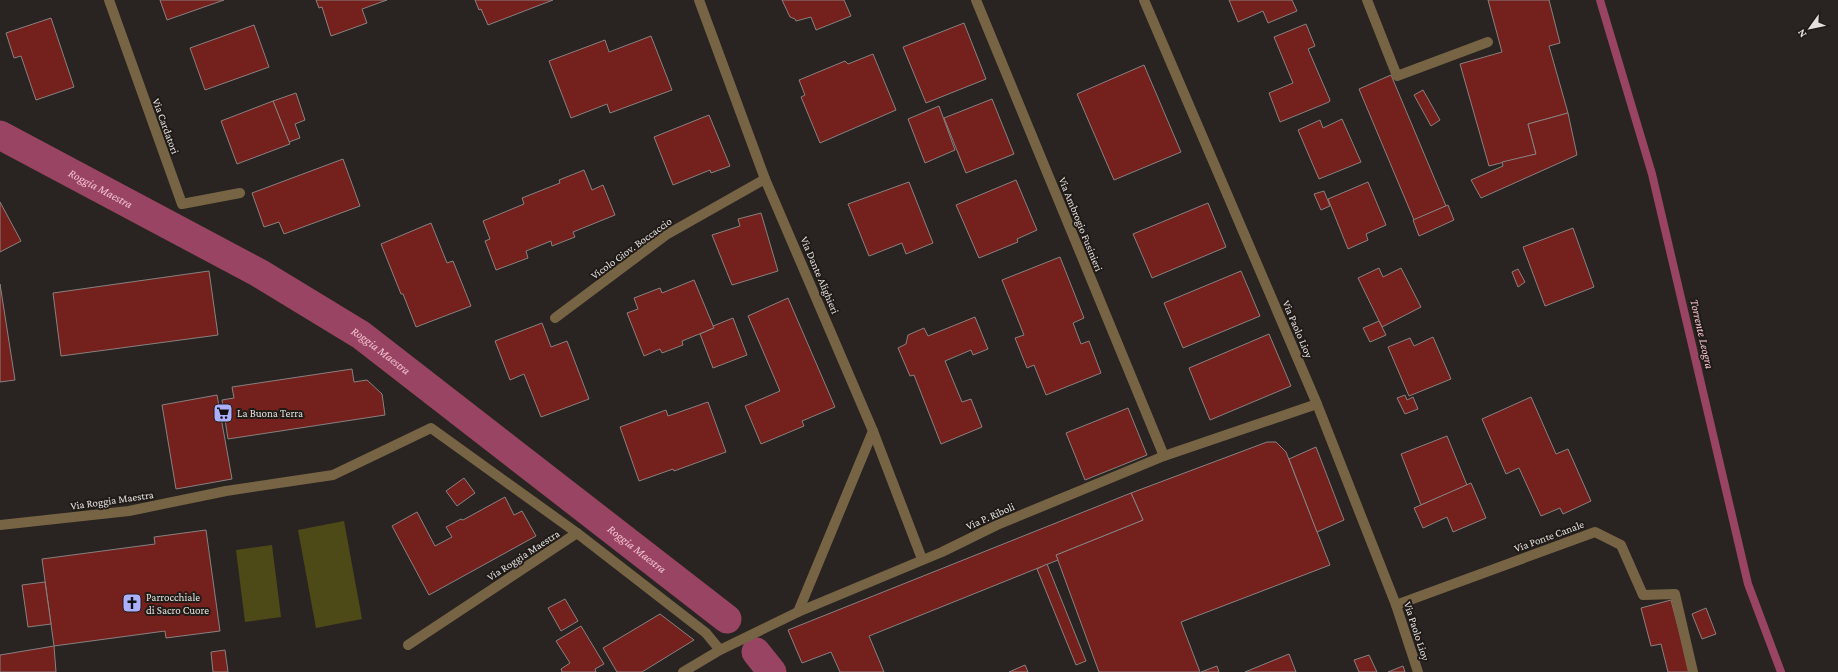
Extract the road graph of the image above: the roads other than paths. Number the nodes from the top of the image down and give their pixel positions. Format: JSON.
{"nodes":[{"id":1,"x":108,"y":0,"type":"edge"},
{"id":2,"x":699,"y":0,"type":"edge"},
{"id":3,"x":976,"y":0,"type":"edge"},
{"id":4,"x":1144,"y":0,"type":"edge"},
{"id":5,"x":1367,"y":0,"type":"edge"},
{"id":6,"x":1488,"y":42,"type":"dead end"},
{"id":7,"x":765,"y":179,"type":"junction"},
{"id":8,"x":240,"y":193,"type":"dead end"},
{"id":9,"x":555,"y":318,"type":"dead end"},
{"id":10,"x":1317,"y":404,"type":"junction"},
{"id":11,"x":873,"y":431,"type":"junction"},
{"id":12,"x":1164,"y":456,"type":"junction"},
{"id":13,"x":0,"y":525,"type":"edge"},
{"id":14,"x":577,"y":533,"type":"junction"},
{"id":15,"x":922,"y":559,"type":"junction"},
{"id":16,"x":1396,"y":605,"type":"junction"},
{"id":17,"x":798,"y":612,"type":"junction"},
{"id":18,"x":408,"y":645,"type":"dead end"},
{"id":19,"x":720,"y":650,"type":"junction"},
{"id":20,"x":683,"y":672,"type":"edge"},
{"id":21,"x":1418,"y":672,"type":"edge"},
{"id":22,"x":1693,"y":672,"type":"edge"}],
"edges":[{"from":1,"to":8,"type":"street","name":"Via Cardatori"},
{"from":2,"to":7,"type":"street","name":"Via Dante Alighieri"},
{"from":3,"to":12,"type":"street","name":"Via Ambrogio Fusinieri"},
{"from":4,"to":10,"type":"street","name":"Via Paolo Lioy"},
{"from":5,"to":6,"type":"street"},
{"from":7,"to":9,"type":"street","name":"Vicolo Giov. Boccaccio"},
{"from":7,"to":11,"type":"street","name":"Via Dante Alighieri"},
{"from":10,"to":12,"type":"street","name":"Via P. Riboli"},
{"from":10,"to":16,"type":"street","name":"Via Paolo Lioy"},
{"from":11,"to":15,"type":"street","name":"Via Dante Alighieri"},
{"from":11,"to":17,"type":"street"},
{"from":12,"to":15,"type":"street","name":"Via P. Riboli"},
{"from":13,"to":14,"type":"street","name":"Via Roggia Maestra"},
{"from":14,"to":18,"type":"street","name":"Via Roggia Maestra"},
{"from":14,"to":19,"type":"street","name":"Via Roggia Maestra"},
{"from":15,"to":17,"type":"street","name":"Via P. Riboli"},
{"from":16,"to":21,"type":"street","name":"Via Paolo Lioy"},
{"from":16,"to":22,"type":"street","name":"Via Ponte Canale"},
{"from":17,"to":19,"type":"street","name":"Via P. Riboli"},
{"from":19,"to":20,"type":"street","name":"Via P. Riboli"}]}
